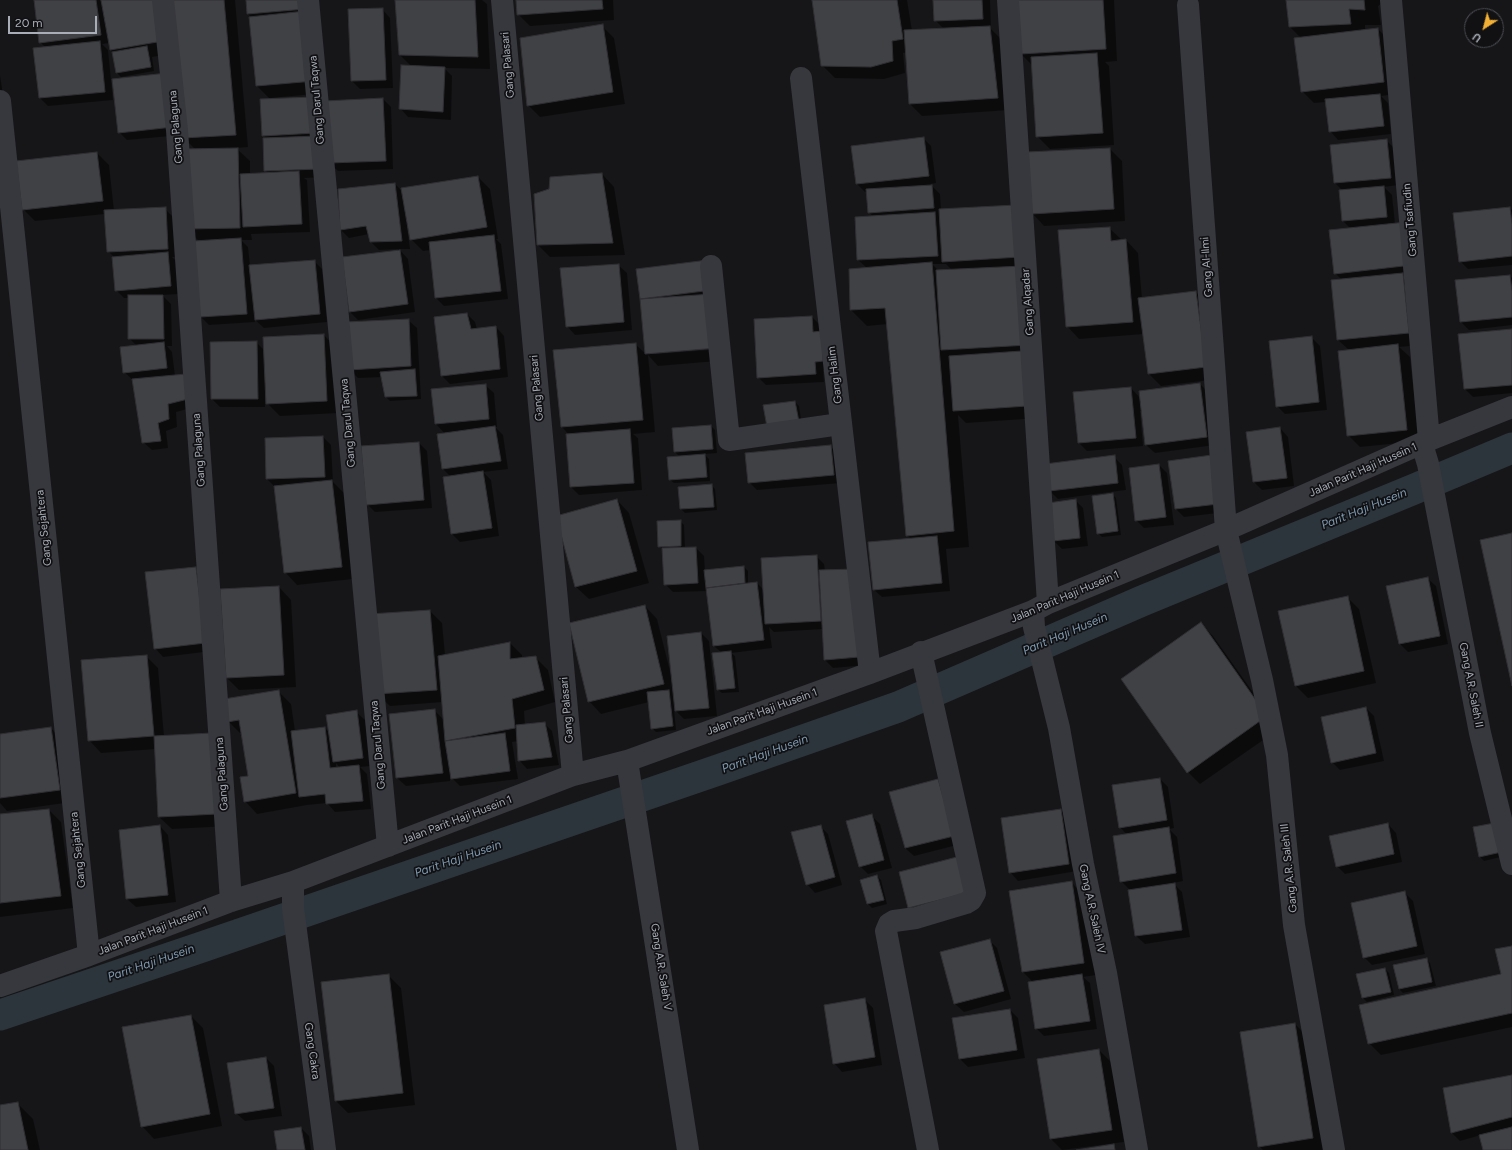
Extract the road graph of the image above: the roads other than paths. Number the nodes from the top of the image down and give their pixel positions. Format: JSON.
{"nodes":[{"id":1,"x":163,"y":0,"type":"edge"},
{"id":2,"x":308,"y":0,"type":"edge"},
{"id":3,"x":502,"y":0,"type":"edge"},
{"id":4,"x":1008,"y":0,"type":"edge"},
{"id":5,"x":1391,"y":0,"type":"edge"},
{"id":6,"x":1188,"y":5,"type":"dead end"},
{"id":7,"x":801,"y":78,"type":"dead end"},
{"id":8,"x":0,"y":101,"type":"edge"},
{"id":9,"x":711,"y":266,"type":"dead end"},
{"id":10,"x":1512,"y":406,"type":"edge"},
{"id":11,"x":840,"y":424,"type":"junction"},
{"id":12,"x":1426,"y":449,"type":"junction"},
{"id":13,"x":1436,"y":504,"type":"joint"},
{"id":14,"x":1228,"y":538,"type":"junction"},
{"id":15,"x":1240,"y":587,"type":"joint"},
{"id":16,"x":1038,"y":614,"type":"junction"},
{"id":17,"x":923,"y":661,"type":"junction"},
{"id":18,"x":1045,"y":669,"type":"joint"},
{"id":19,"x":870,"y":673,"type":"junction"},
{"id":20,"x":627,"y":761,"type":"junction"},
{"id":21,"x":573,"y":775,"type":"junction"},
{"id":22,"x":388,"y":846,"type":"junction"},
{"id":23,"x":1512,"y":864,"type":"edge"},
{"id":24,"x":292,"y":882,"type":"junction"},
{"id":25,"x":231,"y":901,"type":"junction"},
{"id":26,"x":89,"y":955,"type":"junction"},
{"id":27,"x":0,"y":986,"type":"edge"},
{"id":28,"x":325,"y":1150,"type":"edge"},
{"id":29,"x":688,"y":1150,"type":"edge"},
{"id":30,"x":928,"y":1150,"type":"edge"},
{"id":31,"x":1137,"y":1150,"type":"edge"},
{"id":32,"x":1334,"y":1150,"type":"edge"}],
"edges":[{"from":1,"to":25,"type":"street","name":"Gang Palaguna"},
{"from":2,"to":22,"type":"street","name":"Gang Darul Taqwa"},
{"from":3,"to":21,"type":"street","name":"Gang Palasari"},
{"from":4,"to":16,"type":"street","name":"Gang Alqadar"},
{"from":5,"to":12,"type":"street","name":"Gang Tsafiudin"},
{"from":6,"to":14,"type":"street","name":"Gang Al-llmi"},
{"from":7,"to":11,"type":"street","name":"Gang Halim"},
{"from":8,"to":26,"type":"street","name":"Gang Sejahtera"},
{"from":9,"to":11,"type":"street"},
{"from":10,"to":12,"type":"street","name":"Jalan Parit Haji Husein 1"},
{"from":11,"to":19,"type":"street","name":"Gang Halim"},
{"from":12,"to":13,"type":"street","name":"Gang Tsafiudin"},
{"from":12,"to":14,"type":"street","name":"Jalan Parit Haji Husein 1"},
{"from":13,"to":23,"type":"street","name":"Gang A.R. Saleh II"},
{"from":14,"to":15,"type":"street","name":"Gang Al-llmi"},
{"from":14,"to":16,"type":"street","name":"Jalan Parit Haji Husein 1"},
{"from":15,"to":32,"type":"street","name":"Gang A.R. Saleh III"},
{"from":16,"to":17,"type":"street","name":"Jalan Parit Haji Husein 1"},
{"from":16,"to":18,"type":"street","name":"Gang Alqadar"},
{"from":17,"to":19,"type":"street","name":"Jalan Parit Haji Husein 1"},
{"from":17,"to":30,"type":"street"},
{"from":18,"to":31,"type":"street","name":"Gang A.R. Saleh IV"},
{"from":19,"to":20,"type":"street","name":"Jalan Parit Haji Husein 1"},
{"from":20,"to":21,"type":"street","name":"Jalan Parit Haji Husein 1"},
{"from":20,"to":29,"type":"street","name":"Gang A.R. Saleh V"},
{"from":21,"to":22,"type":"street","name":"Jalan Parit Haji Husein 1"},
{"from":22,"to":24,"type":"street","name":"Jalan Parit Haji Husein 1"},
{"from":24,"to":25,"type":"street","name":"Jalan Parit Haji Husein 1"},
{"from":24,"to":28,"type":"street","name":"Gang Cakra"},
{"from":25,"to":26,"type":"street","name":"Jalan Parit Haji Husein 1"},
{"from":26,"to":27,"type":"street","name":"Jalan Parit Haji Husein 1"}]}
